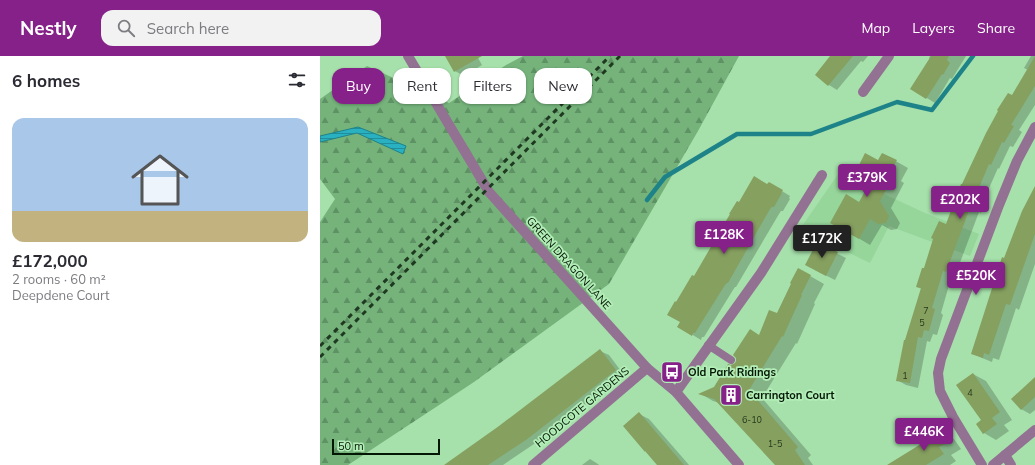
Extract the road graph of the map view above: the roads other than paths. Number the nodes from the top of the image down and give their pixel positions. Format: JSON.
{"nodes":[{"id":1,"x":408,"y":56,"type":"edge"},
{"id":2,"x":890,"y":56,"type":"edge"},
{"id":3,"x":863,"y":92,"type":"dead end"},
{"id":4,"x":1035,"y":127,"type":"edge"},
{"id":5,"x":822,"y":176,"type":"dead end"},
{"id":6,"x":708,"y":346,"type":"junction"},
{"id":7,"x":731,"y":360,"type":"dead end"},
{"id":8,"x":646,"y":368,"type":"junction"},
{"id":9,"x":676,"y":392,"type":"junction"},
{"id":10,"x":1035,"y":430,"type":"edge"},
{"id":11,"x":1005,"y":455,"type":"junction"},
{"id":12,"x":533,"y":465,"type":"edge"},
{"id":13,"x":739,"y":465,"type":"edge"},
{"id":14,"x":982,"y":465,"type":"edge"},
{"id":15,"x":993,"y":465,"type":"edge"},
{"id":16,"x":1011,"y":465,"type":"edge"}],
"edges":[{"from":1,"to":8,"type":"street","name":"GREEN DRAGON LANE"},
{"from":2,"to":3,"type":"street"},
{"from":4,"to":14,"type":"street"},
{"from":5,"to":6,"type":"street"},
{"from":6,"to":7,"type":"lane"},
{"from":6,"to":9,"type":"street"},
{"from":8,"to":9,"type":"street","name":"GREEN DRAGON LANE"},
{"from":8,"to":12,"type":"street","name":"HOODCOTE GARDENS"},
{"from":9,"to":13,"type":"street","name":"GREEN DRAGON LANE"},
{"from":10,"to":11,"type":"street"},
{"from":11,"to":15,"type":"street"},
{"from":11,"to":16,"type":"street"}]}
